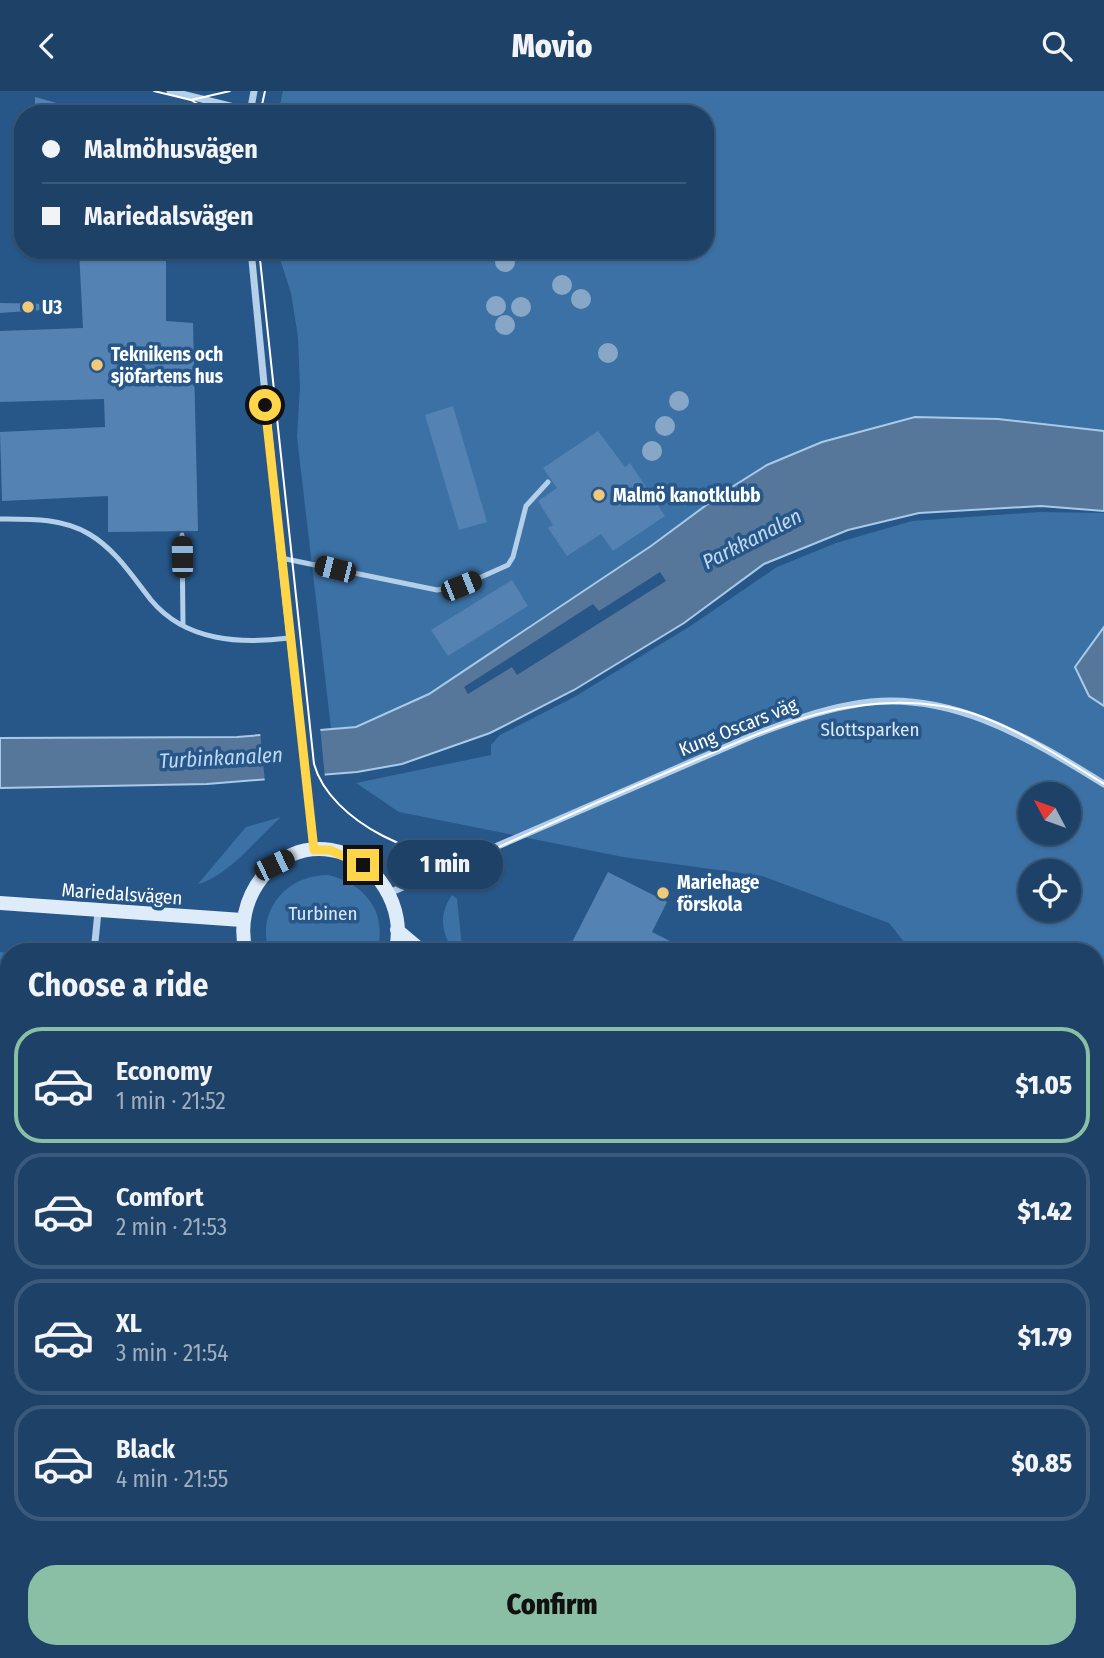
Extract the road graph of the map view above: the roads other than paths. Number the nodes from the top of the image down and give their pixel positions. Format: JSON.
{"nodes":[{"id":1,"x":170,"y":91,"type":"edge"},
{"id":2,"x":223,"y":105,"type":"edge"},
{"id":3,"x":252,"y":259,"type":"edge"},
{"id":4,"x":548,"y":482,"type":"dead end"},
{"id":5,"x":0,"y":519,"type":"edge"},
{"id":6,"x":181,"y":535,"type":"dead end"},
{"id":7,"x":281,"y":558,"type":"junction"},
{"id":8,"x":183,"y":624,"type":"junction"},
{"id":9,"x":289,"y":638,"type":"junction"},
{"id":10,"x":1104,"y":784,"type":"edge"},
{"id":11,"x":314,"y":850,"type":"junction"},
{"id":12,"x":389,"y":893,"type":"junction"},
{"id":13,"x":0,"y":903,"type":"edge"},
{"id":14,"x":98,"y":912,"type":"junction"},
{"id":15,"x":242,"y":921,"type":"junction"},
{"id":16,"x":397,"y":930,"type":"junction"},
{"id":17,"x":95,"y":943,"type":"edge"},
{"id":18,"x":245,"y":943,"type":"edge"},
{"id":19,"x":396,"y":943,"type":"edge"},
{"id":20,"x":412,"y":943,"type":"edge"}],
"edges":[{"from":1,"to":2,"type":"street"},
{"from":3,"to":7,"type":"street"},
{"from":4,"to":7,"type":"lane"},
{"from":5,"to":8,"type":"lane"},
{"from":6,"to":8,"type":"lane"},
{"from":7,"to":9,"type":"street"},
{"from":8,"to":9,"type":"lane"},
{"from":9,"to":11,"type":"street"},
{"from":10,"to":12,"type":"street","name":"Kung Oscars väg"},
{"from":11,"to":12,"type":"main road"},
{"from":11,"to":15,"type":"main road"},
{"from":12,"to":16,"type":"main road"},
{"from":13,"to":14,"type":"main road","name":"Mariedalsvägen"},
{"from":14,"to":15,"type":"main road","name":"Mariedalsvägen"},
{"from":14,"to":17,"type":"street"},
{"from":15,"to":18,"type":"main road"},
{"from":16,"to":19,"type":"main road"},
{"from":16,"to":20,"type":"main road"}]}
